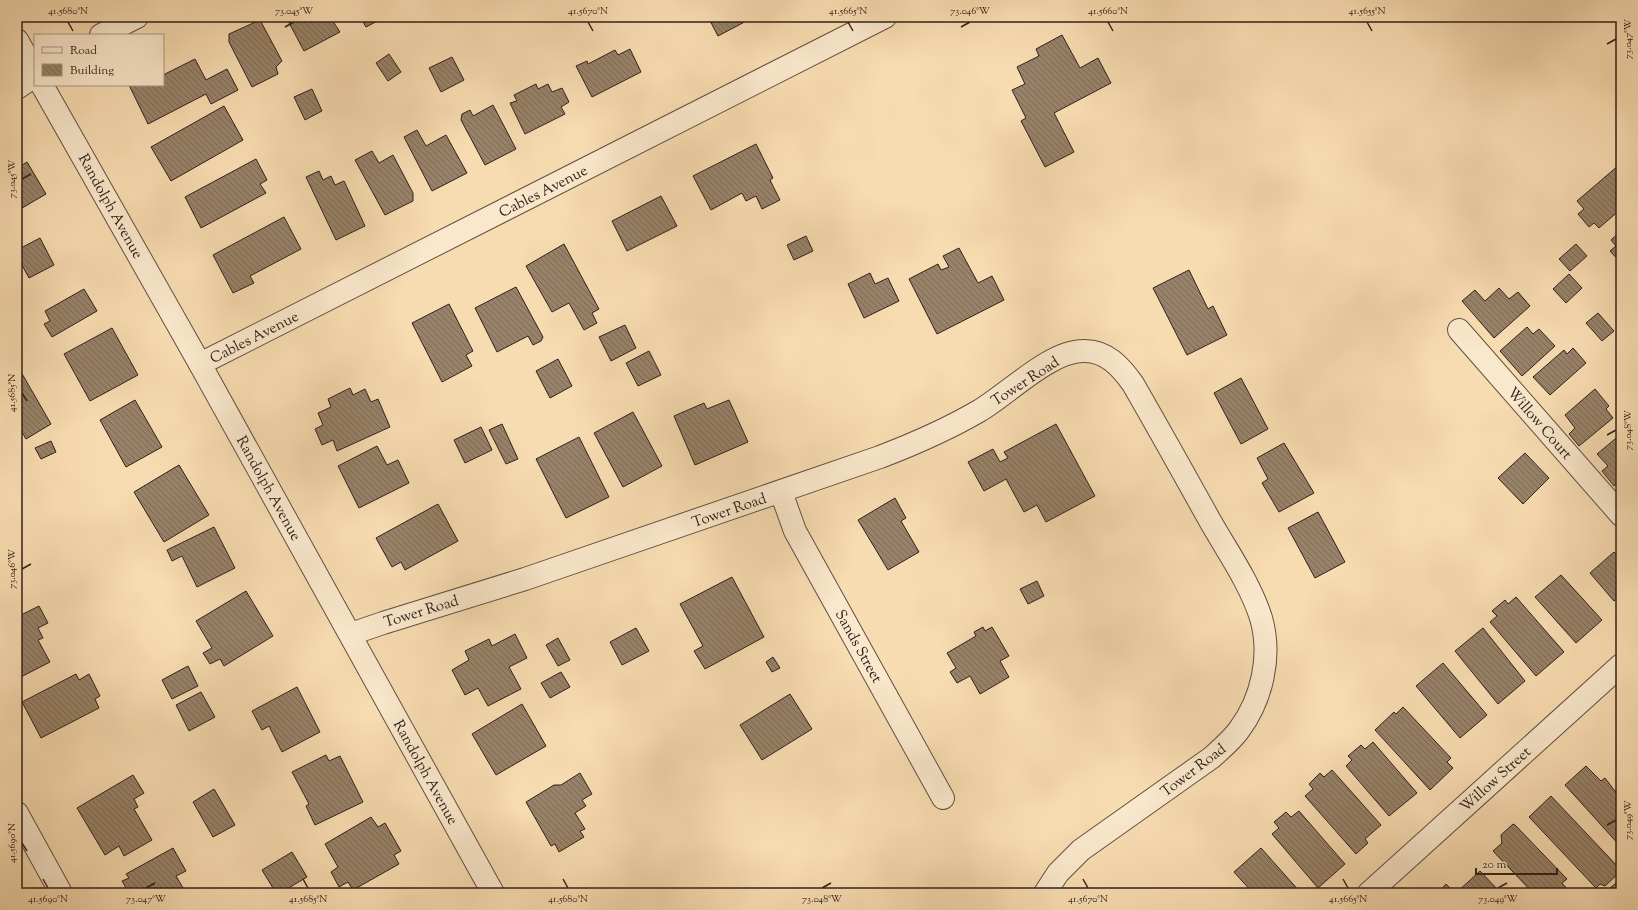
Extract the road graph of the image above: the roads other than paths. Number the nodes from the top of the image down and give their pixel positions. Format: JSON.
{"nodes":[{"id":1,"x":137,"y":17,"type":"edge"},
{"id":2,"x":885,"y":17,"type":"edge"},
{"id":3,"x":103,"y":34,"type":"edge"},
{"id":4,"x":17,"y":40,"type":"edge"},
{"id":5,"x":34,"y":70,"type":"edge"},
{"id":6,"x":34,"y":77,"type":"edge"},
{"id":7,"x":43,"y":86,"type":"edge"},
{"id":8,"x":17,"y":88,"type":"edge"},
{"id":9,"x":1459,"y":330,"type":"dead end"},
{"id":10,"x":200,"y":364,"type":"junction"},
{"id":11,"x":781,"y":492,"type":"junction"},
{"id":12,"x":1621,"y":516,"type":"edge"},
{"id":13,"x":351,"y":634,"type":"junction"},
{"id":14,"x":1621,"y":666,"type":"edge"},
{"id":15,"x":943,"y":798,"type":"dead end"},
{"id":16,"x":17,"y":812,"type":"edge"},
{"id":17,"x":61,"y":893,"type":"edge"},
{"id":18,"x":493,"y":893,"type":"edge"},
{"id":19,"x":1045,"y":893,"type":"edge"},
{"id":20,"x":1368,"y":893,"type":"edge"}],
"edges":[{"from":1,"to":3,"type":"street"},
{"from":2,"to":10,"type":"street","name":"Cables Avenue"},
{"from":4,"to":5,"type":"street"},
{"from":6,"to":8,"type":"street"},
{"from":7,"to":10,"type":"street","name":"Randolph Avenue"},
{"from":9,"to":12,"type":"street","name":"Willow Court"},
{"from":10,"to":13,"type":"street","name":"Randolph Avenue"},
{"from":11,"to":13,"type":"street","name":"Tower Road"},
{"from":11,"to":15,"type":"street","name":"Sands Street"},
{"from":11,"to":19,"type":"street","name":"Tower Road"},
{"from":13,"to":18,"type":"street","name":"Randolph Avenue"},
{"from":14,"to":20,"type":"street","name":"Willow Street"},
{"from":16,"to":17,"type":"street"}]}
